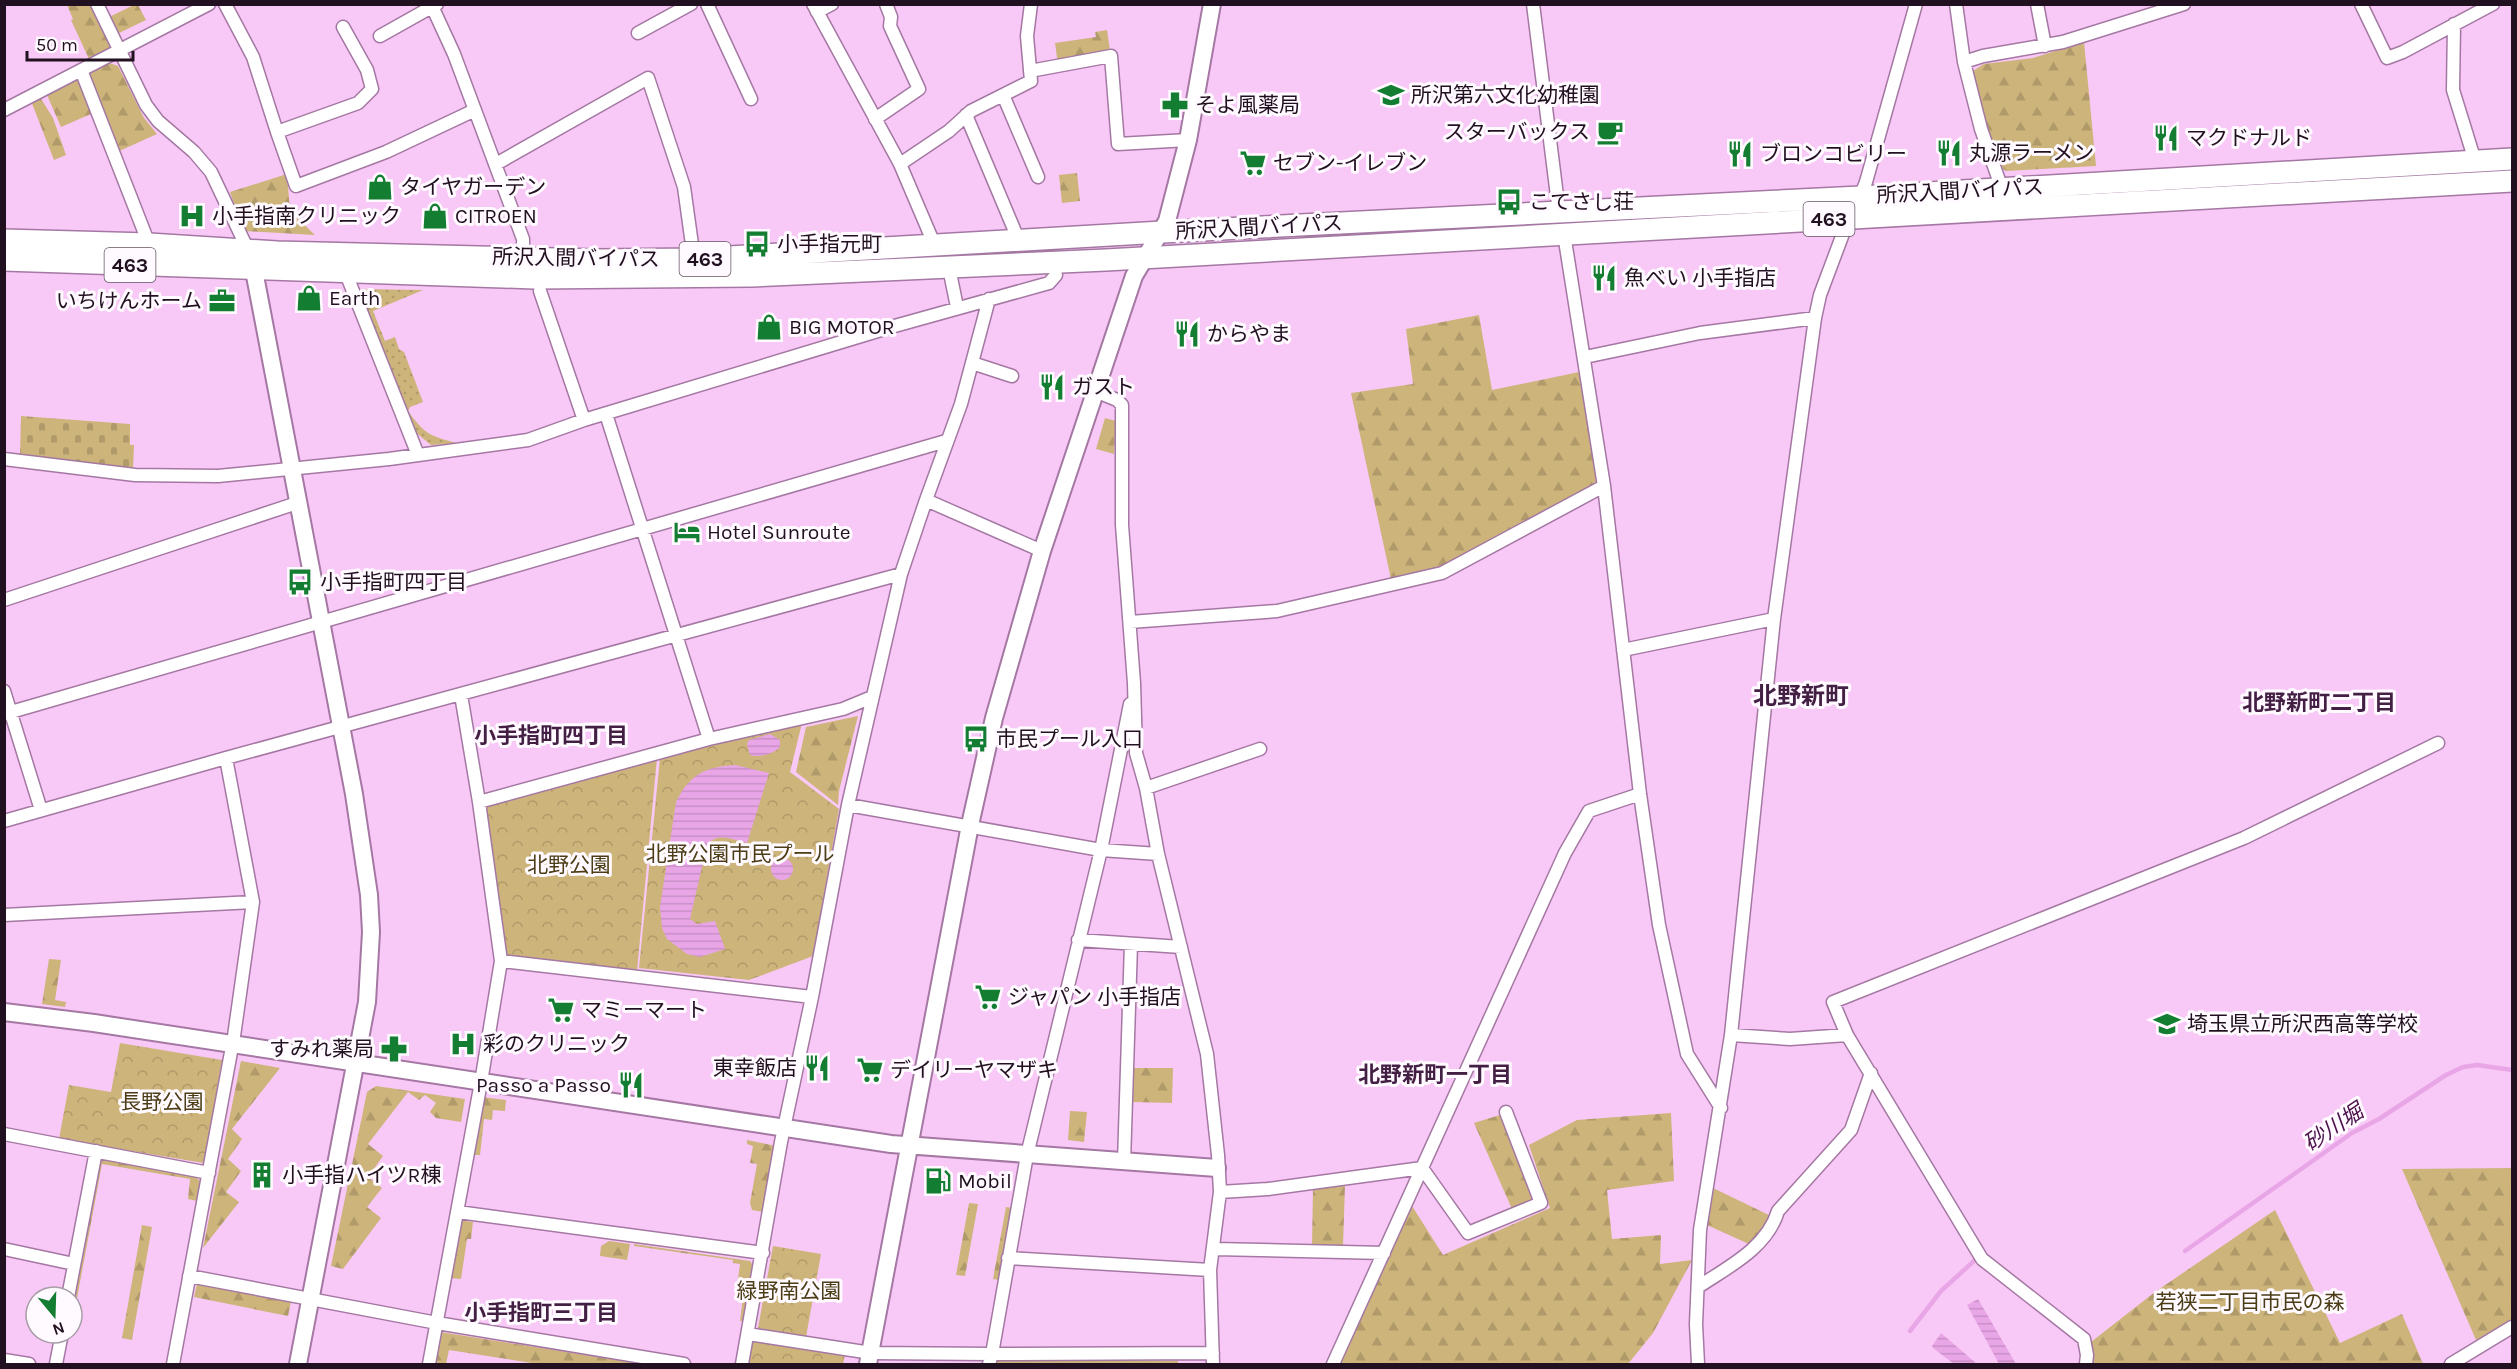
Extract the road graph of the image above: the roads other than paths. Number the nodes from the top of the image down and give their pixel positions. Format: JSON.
{"nodes":[{"id":1,"x":97,"y":4,"type":"edge"},
{"id":2,"x":209,"y":4,"type":"edge"},
{"id":3,"x":225,"y":4,"type":"edge"},
{"id":4,"x":691,"y":4,"type":"edge"},
{"id":5,"x":707,"y":4,"type":"edge"},
{"id":6,"x":832,"y":4,"type":"edge"},
{"id":7,"x":886,"y":4,"type":"edge"},
{"id":8,"x":1031,"y":4,"type":"edge"},
{"id":9,"x":1212,"y":4,"type":"edge"},
{"id":10,"x":1533,"y":4,"type":"edge"},
{"id":11,"x":1916,"y":4,"type":"edge"},
{"id":12,"x":1956,"y":4,"type":"edge"},
{"id":13,"x":2037,"y":4,"type":"edge"},
{"id":14,"x":2184,"y":4,"type":"edge"},
{"id":15,"x":2361,"y":4,"type":"edge"},
{"id":16,"x":2493,"y":4,"type":"edge"},
{"id":17,"x":434,"y":5,"type":"edge"},
{"id":18,"x":815,"y":8,"type":"edge"},
{"id":19,"x":2454,"y":24,"type":"junction"},
{"id":20,"x":343,"y":27,"type":"dead end"},
{"id":21,"x":638,"y":33,"type":"dead end"},
{"id":22,"x":380,"y":36,"type":"dead end"},
{"id":23,"x":2045,"y":46,"type":"junction"},
{"id":24,"x":120,"y":51,"type":"junction"},
{"id":25,"x":1964,"y":62,"type":"junction"},
{"id":26,"x":81,"y":70,"type":"junction"},
{"id":27,"x":1030,"y":71,"type":"junction"},
{"id":28,"x":1003,"y":95,"type":"junction"},
{"id":29,"x":751,"y":99,"type":"dead end"},
{"id":30,"x":4,"y":110,"type":"edge"},
{"id":31,"x":475,"y":110,"type":"junction"},
{"id":32,"x":966,"y":115,"type":"junction"},
{"id":33,"x":875,"y":119,"type":"junction"},
{"id":34,"x":277,"y":132,"type":"junction"},
{"id":35,"x":1188,"y":140,"type":"junction"},
{"id":36,"x":2512,"y":159,"type":"edge"},
{"id":37,"x":2475,"y":161,"type":"junction"},
{"id":38,"x":900,"y":164,"type":"junction"},
{"id":39,"x":496,"y":165,"type":"junction"},
{"id":40,"x":1038,"y":177,"type":"dead end"},
{"id":41,"x":2512,"y":181,"type":"edge"},
{"id":42,"x":2002,"y":189,"type":"junction"},
{"id":43,"x":1860,"y":197,"type":"junction"},
{"id":44,"x":1559,"y":212,"type":"junction"},
{"id":45,"x":1848,"y":218,"type":"junction"},
{"id":46,"x":1162,"y":232,"type":"junction"},
{"id":47,"x":1564,"y":234,"type":"junction"},
{"id":48,"x":4,"y":240,"type":"edge"},
{"id":49,"x":1019,"y":241,"type":"junction"},
{"id":50,"x":149,"y":244,"type":"junction"},
{"id":51,"x":935,"y":246,"type":"junction"},
{"id":52,"x":527,"y":258,"type":"junction"},
{"id":53,"x":1146,"y":258,"type":"junction"},
{"id":54,"x":252,"y":259,"type":"junction"},
{"id":55,"x":694,"y":259,"type":"junction"},
{"id":56,"x":4,"y":260,"type":"edge"},
{"id":57,"x":949,"y":268,"type":"junction"},
{"id":58,"x":345,"y":271,"type":"junction"},
{"id":59,"x":1056,"y":275,"type":"dead end"},
{"id":60,"x":540,"y":291,"type":"dead end"},
{"id":61,"x":989,"y":298,"type":"junction"},
{"id":62,"x":957,"y":307,"type":"junction"},
{"id":63,"x":1815,"y":318,"type":"junction"},
{"id":64,"x":1585,"y":357,"type":"junction"},
{"id":65,"x":972,"y":363,"type":"junction"},
{"id":66,"x":1012,"y":376,"type":"dead end"},
{"id":67,"x":1095,"y":391,"type":"junction"},
{"id":68,"x":606,"y":414,"type":"junction"},
{"id":69,"x":584,"y":420,"type":"junction"},
{"id":70,"x":946,"y":441,"type":"junction"},
{"id":71,"x":418,"y":455,"type":"junction"},
{"id":72,"x":4,"y":459,"type":"edge"},
{"id":73,"x":290,"y":468,"type":"junction"},
{"id":74,"x":1605,"y":486,"type":"junction"},
{"id":75,"x":926,"y":500,"type":"junction"},
{"id":76,"x":297,"y":503,"type":"junction"},
{"id":77,"x":642,"y":529,"type":"junction"},
{"id":78,"x":1042,"y":551,"type":"junction"},
{"id":79,"x":901,"y":574,"type":"junction"},
{"id":80,"x":4,"y":600,"type":"edge"},
{"id":81,"x":1774,"y":619,"type":"junction"},
{"id":82,"x":320,"y":621,"type":"junction"},
{"id":83,"x":1130,"y":622,"type":"junction"},
{"id":84,"x":676,"y":636,"type":"junction"},
{"id":85,"x":1623,"y":650,"type":"junction"},
{"id":86,"x":1134,"y":683,"type":"junction"},
{"id":87,"x":4,"y":692,"type":"edge"},
{"id":88,"x":461,"y":695,"type":"junction"},
{"id":89,"x":872,"y":697,"type":"junction"},
{"id":90,"x":8,"y":713,"type":"edge"},
{"id":91,"x":342,"y":728,"type":"junction"},
{"id":92,"x":709,"y":739,"type":"junction"},
{"id":93,"x":2438,"y":743,"type":"dead end"},
{"id":94,"x":1260,"y":749,"type":"dead end"},
{"id":95,"x":226,"y":758,"type":"junction"},
{"id":96,"x":1146,"y":788,"type":"junction"},
{"id":97,"x":1640,"y":794,"type":"junction"},
{"id":98,"x":479,"y":802,"type":"junction"},
{"id":99,"x":848,"y":805,"type":"junction"},
{"id":100,"x":41,"y":810,"type":"junction"},
{"id":101,"x":4,"y":821,"type":"edge"},
{"id":102,"x":970,"y":825,"type":"junction"},
{"id":103,"x":1101,"y":850,"type":"junction"},
{"id":104,"x":1158,"y":854,"type":"junction"},
{"id":105,"x":253,"y":902,"type":"junction"},
{"id":106,"x":4,"y":915,"type":"edge"},
{"id":107,"x":1078,"y":940,"type":"junction"},
{"id":108,"x":1131,"y":944,"type":"junction"},
{"id":109,"x":1181,"y":947,"type":"junction"},
{"id":110,"x":501,"y":961,"type":"junction"},
{"id":111,"x":812,"y":997,"type":"junction"},
{"id":112,"x":4,"y":1012,"type":"edge"},
{"id":113,"x":1731,"y":1035,"type":"junction"},
{"id":114,"x":1847,"y":1035,"type":"junction"},
{"id":115,"x":231,"y":1045,"type":"junction"},
{"id":116,"x":355,"y":1064,"type":"junction"},
{"id":117,"x":1871,"y":1073,"type":"junction"},
{"id":118,"x":481,"y":1083,"type":"junction"},
{"id":119,"x":1721,"y":1108,"type":"junction"},
{"id":120,"x":1506,"y":1112,"type":"dead end"},
{"id":121,"x":784,"y":1128,"type":"junction"},
{"id":122,"x":4,"y":1134,"type":"edge"},
{"id":123,"x":910,"y":1146,"type":"junction"},
{"id":124,"x":96,"y":1151,"type":"junction"},
{"id":125,"x":1027,"y":1155,"type":"junction"},
{"id":126,"x":1124,"y":1162,"type":"junction"},
{"id":127,"x":1218,"y":1168,"type":"junction"},
{"id":128,"x":1422,"y":1168,"type":"junction"},
{"id":129,"x":209,"y":1173,"type":"junction"},
{"id":130,"x":1220,"y":1192,"type":"junction"},
{"id":131,"x":458,"y":1212,"type":"junction"},
{"id":132,"x":1214,"y":1249,"type":"junction"},
{"id":133,"x":4,"y":1250,"type":"edge"},
{"id":134,"x":764,"y":1253,"type":"junction"},
{"id":135,"x":1384,"y":1253,"type":"junction"},
{"id":136,"x":1008,"y":1258,"type":"junction"},
{"id":137,"x":74,"y":1264,"type":"junction"},
{"id":138,"x":1210,"y":1270,"type":"junction"},
{"id":139,"x":189,"y":1276,"type":"junction"},
{"id":140,"x":70,"y":1285,"type":"edge"},
{"id":141,"x":1698,"y":1287,"type":"junction"},
{"id":142,"x":311,"y":1299,"type":"junction"},
{"id":143,"x":437,"y":1323,"type":"junction"},
{"id":144,"x":2512,"y":1327,"type":"edge"},
{"id":145,"x":748,"y":1334,"type":"junction"},
{"id":146,"x":60,"y":1345,"type":"edge"},
{"id":147,"x":869,"y":1359,"type":"edge"},
{"id":148,"x":991,"y":1359,"type":"edge"},
{"id":149,"x":1213,"y":1359,"type":"edge"},
{"id":150,"x":4,"y":1360,"type":"edge"},
{"id":151,"x":29,"y":1365,"type":"edge"},
{"id":152,"x":56,"y":1365,"type":"edge"},
{"id":153,"x":173,"y":1365,"type":"edge"},
{"id":154,"x":298,"y":1365,"type":"edge"},
{"id":155,"x":429,"y":1365,"type":"edge"},
{"id":156,"x":684,"y":1365,"type":"edge"},
{"id":157,"x":742,"y":1365,"type":"edge"},
{"id":158,"x":1334,"y":1365,"type":"edge"},
{"id":159,"x":1698,"y":1365,"type":"edge"},
{"id":160,"x":2086,"y":1365,"type":"edge"},
{"id":161,"x":2451,"y":1365,"type":"edge"}],
"edges":[{"from":1,"to":24,"type":"street"},
{"from":2,"to":24,"type":"street"},
{"from":3,"to":34,"type":"street"},
{"from":4,"to":21,"type":"street"},
{"from":5,"to":29,"type":"street"},
{"from":6,"to":18,"type":"street"},
{"from":7,"to":33,"type":"street"},
{"from":8,"to":27,"type":"street"},
{"from":9,"to":35,"type":"street"},
{"from":10,"to":44,"type":"street"},
{"from":11,"to":43,"type":"street"},
{"from":12,"to":25,"type":"street"},
{"from":13,"to":23,"type":"street"},
{"from":14,"to":23,"type":"street"},
{"from":15,"to":19,"type":"street"},
{"from":16,"to":19,"type":"street"},
{"from":17,"to":22,"type":"street"},
{"from":17,"to":31,"type":"street"},
{"from":18,"to":33,"type":"street"},
{"from":19,"to":37,"type":"street"},
{"from":20,"to":34,"type":"street"},
{"from":23,"to":25,"type":"street"},
{"from":24,"to":26,"type":"street"},
{"from":24,"to":54,"type":"street"},
{"from":25,"to":42,"type":"street"},
{"from":26,"to":30,"type":"street"},
{"from":26,"to":50,"type":"street"},
{"from":27,"to":28,"type":"street"},
{"from":27,"to":35,"type":"street"},
{"from":28,"to":32,"type":"street"},
{"from":28,"to":40,"type":"street"},
{"from":31,"to":34,"type":"street"},
{"from":31,"to":39,"type":"street"},
{"from":32,"to":38,"type":"street"},
{"from":32,"to":49,"type":"street"},
{"from":33,"to":38,"type":"street"},
{"from":35,"to":46,"type":"street"},
{"from":36,"to":37,"type":"highway","name":"所沢入間バイパス","number":"463"},
{"from":37,"to":42,"type":"highway","name":"所沢入間バイパス","number":"463"},
{"from":38,"to":51,"type":"street"},
{"from":39,"to":52,"type":"street"},
{"from":39,"to":55,"type":"street"},
{"from":41,"to":45,"type":"highway","name":"所沢入間バイパス","number":"463"},
{"from":42,"to":43,"type":"highway","name":"所沢入間バイパス","number":"463"},
{"from":43,"to":44,"type":"highway","name":"所沢入間バイパス","number":"463"},
{"from":43,"to":45,"type":"street"},
{"from":44,"to":46,"type":"highway","name":"所沢入間バイパス","number":"463"},
{"from":45,"to":47,"type":"highway","name":"所沢入間バイパス","number":"463"},
{"from":45,"to":63,"type":"street"},
{"from":46,"to":49,"type":"highway","name":"所沢入間バイパス","number":"463"},
{"from":46,"to":53,"type":"street"},
{"from":47,"to":53,"type":"highway","name":"所沢入間バイパス","number":"463"},
{"from":47,"to":64,"type":"street"},
{"from":48,"to":50,"type":"highway","name":"所沢入間バイパス","number":"463"},
{"from":49,"to":51,"type":"highway","name":"所沢入間バイパス","number":"463"},
{"from":50,"to":54,"type":"highway","name":"所沢入間バイパス","number":"463"},
{"from":51,"to":55,"type":"highway","name":"所沢入間バイパス","number":"463"},
{"from":52,"to":54,"type":"highway","name":"所沢入間バイパス","number":"463"},
{"from":52,"to":55,"type":"highway","name":"所沢入間バイパス","number":"463"},
{"from":53,"to":57,"type":"highway","name":"所沢入間バイパス","number":"463"},
{"from":53,"to":67,"type":"street"},
{"from":54,"to":56,"type":"highway","name":"所沢入間バイパス","number":"463"},
{"from":54,"to":58,"type":"highway","name":"所沢入間バイパス","number":"463"},
{"from":54,"to":73,"type":"street"},
{"from":57,"to":58,"type":"highway","name":"所沢入間バイパス","number":"463"},
{"from":57,"to":62,"type":"street"},
{"from":58,"to":71,"type":"street"},
{"from":59,"to":61,"type":"street"},
{"from":60,"to":69,"type":"street"},
{"from":61,"to":62,"type":"street"},
{"from":61,"to":65,"type":"street"},
{"from":62,"to":68,"type":"street"},
{"from":63,"to":64,"type":"street"},
{"from":63,"to":81,"type":"street"},
{"from":64,"to":74,"type":"street"},
{"from":65,"to":66,"type":"street"},
{"from":65,"to":70,"type":"street"},
{"from":67,"to":78,"type":"street"},
{"from":67,"to":83,"type":"street"},
{"from":68,"to":69,"type":"street"},
{"from":68,"to":77,"type":"street"},
{"from":69,"to":71,"type":"street"},
{"from":70,"to":75,"type":"street"},
{"from":70,"to":77,"type":"street"},
{"from":71,"to":73,"type":"street"},
{"from":72,"to":73,"type":"street"},
{"from":73,"to":76,"type":"street"},
{"from":74,"to":83,"type":"street"},
{"from":74,"to":85,"type":"street"},
{"from":75,"to":78,"type":"street"},
{"from":75,"to":79,"type":"street"},
{"from":76,"to":80,"type":"street"},
{"from":76,"to":82,"type":"street"},
{"from":77,"to":82,"type":"street"},
{"from":77,"to":84,"type":"street"},
{"from":78,"to":102,"type":"street"},
{"from":79,"to":84,"type":"street"},
{"from":79,"to":89,"type":"street"},
{"from":81,"to":85,"type":"street"},
{"from":81,"to":113,"type":"street"},
{"from":82,"to":90,"type":"street"},
{"from":82,"to":91,"type":"street"},
{"from":83,"to":86,"type":"street"},
{"from":84,"to":88,"type":"street"},
{"from":84,"to":92,"type":"street"},
{"from":85,"to":97,"type":"street"},
{"from":86,"to":96,"type":"street"},
{"from":86,"to":103,"type":"street"},
{"from":87,"to":90,"type":"street"},
{"from":88,"to":91,"type":"street"},
{"from":88,"to":98,"type":"street"},
{"from":89,"to":92,"type":"street"},
{"from":89,"to":99,"type":"street"},
{"from":90,"to":100,"type":"street"},
{"from":91,"to":95,"type":"street"},
{"from":91,"to":116,"type":"street"},
{"from":92,"to":98,"type":"street"},
{"from":93,"to":114,"type":"street"},
{"from":94,"to":96,"type":"street"},
{"from":95,"to":100,"type":"street"},
{"from":95,"to":105,"type":"street"},
{"from":96,"to":104,"type":"street"},
{"from":97,"to":119,"type":"street"},
{"from":97,"to":128,"type":"street"},
{"from":98,"to":110,"type":"street"},
{"from":99,"to":102,"type":"street"},
{"from":99,"to":111,"type":"street"},
{"from":100,"to":101,"type":"street"},
{"from":102,"to":103,"type":"street"},
{"from":102,"to":123,"type":"street"},
{"from":103,"to":104,"type":"street"},
{"from":103,"to":107,"type":"street"},
{"from":104,"to":109,"type":"street"},
{"from":105,"to":106,"type":"street"},
{"from":105,"to":115,"type":"street"},
{"from":107,"to":108,"type":"street"},
{"from":107,"to":125,"type":"street"},
{"from":108,"to":109,"type":"street"},
{"from":108,"to":126,"type":"street"},
{"from":109,"to":127,"type":"street"},
{"from":110,"to":111,"type":"street"},
{"from":110,"to":118,"type":"street"},
{"from":111,"to":121,"type":"street"},
{"from":112,"to":115,"type":"street"},
{"from":113,"to":114,"type":"street"},
{"from":113,"to":119,"type":"street"},
{"from":114,"to":117,"type":"street"},
{"from":115,"to":116,"type":"street"},
{"from":115,"to":129,"type":"street"},
{"from":116,"to":118,"type":"street"},
{"from":116,"to":142,"type":"street"},
{"from":117,"to":141,"type":"street"},
{"from":117,"to":160,"type":"street"},
{"from":118,"to":121,"type":"street"},
{"from":118,"to":131,"type":"street"},
{"from":119,"to":141,"type":"street"},
{"from":120,"to":128,"type":"street"},
{"from":121,"to":123,"type":"street"},
{"from":121,"to":134,"type":"street"},
{"from":122,"to":124,"type":"street"},
{"from":123,"to":125,"type":"street"},
{"from":123,"to":147,"type":"street"},
{"from":124,"to":129,"type":"street"},
{"from":124,"to":137,"type":"street"},
{"from":125,"to":126,"type":"street"},
{"from":125,"to":136,"type":"street"},
{"from":126,"to":127,"type":"street"},
{"from":127,"to":130,"type":"street"},
{"from":128,"to":130,"type":"street"},
{"from":128,"to":135,"type":"street"},
{"from":129,"to":139,"type":"street"},
{"from":130,"to":132,"type":"street"},
{"from":131,"to":134,"type":"street"},
{"from":131,"to":143,"type":"street"},
{"from":132,"to":135,"type":"street"},
{"from":132,"to":138,"type":"street"},
{"from":133,"to":137,"type":"street"},
{"from":134,"to":145,"type":"street"},
{"from":135,"to":158,"type":"street"},
{"from":136,"to":138,"type":"street"},
{"from":136,"to":148,"type":"street"},
{"from":137,"to":140,"type":"street"},
{"from":138,"to":149,"type":"street"},
{"from":139,"to":142,"type":"street"},
{"from":139,"to":153,"type":"street"},
{"from":141,"to":159,"type":"street"},
{"from":142,"to":143,"type":"street"},
{"from":142,"to":154,"type":"street"},
{"from":143,"to":155,"type":"street"},
{"from":143,"to":156,"type":"street"},
{"from":144,"to":161,"type":"street"},
{"from":145,"to":147,"type":"street"},
{"from":145,"to":157,"type":"street"},
{"from":146,"to":152,"type":"street"},
{"from":147,"to":148,"type":"street"},
{"from":148,"to":149,"type":"street"},
{"from":150,"to":151,"type":"street"}]}
